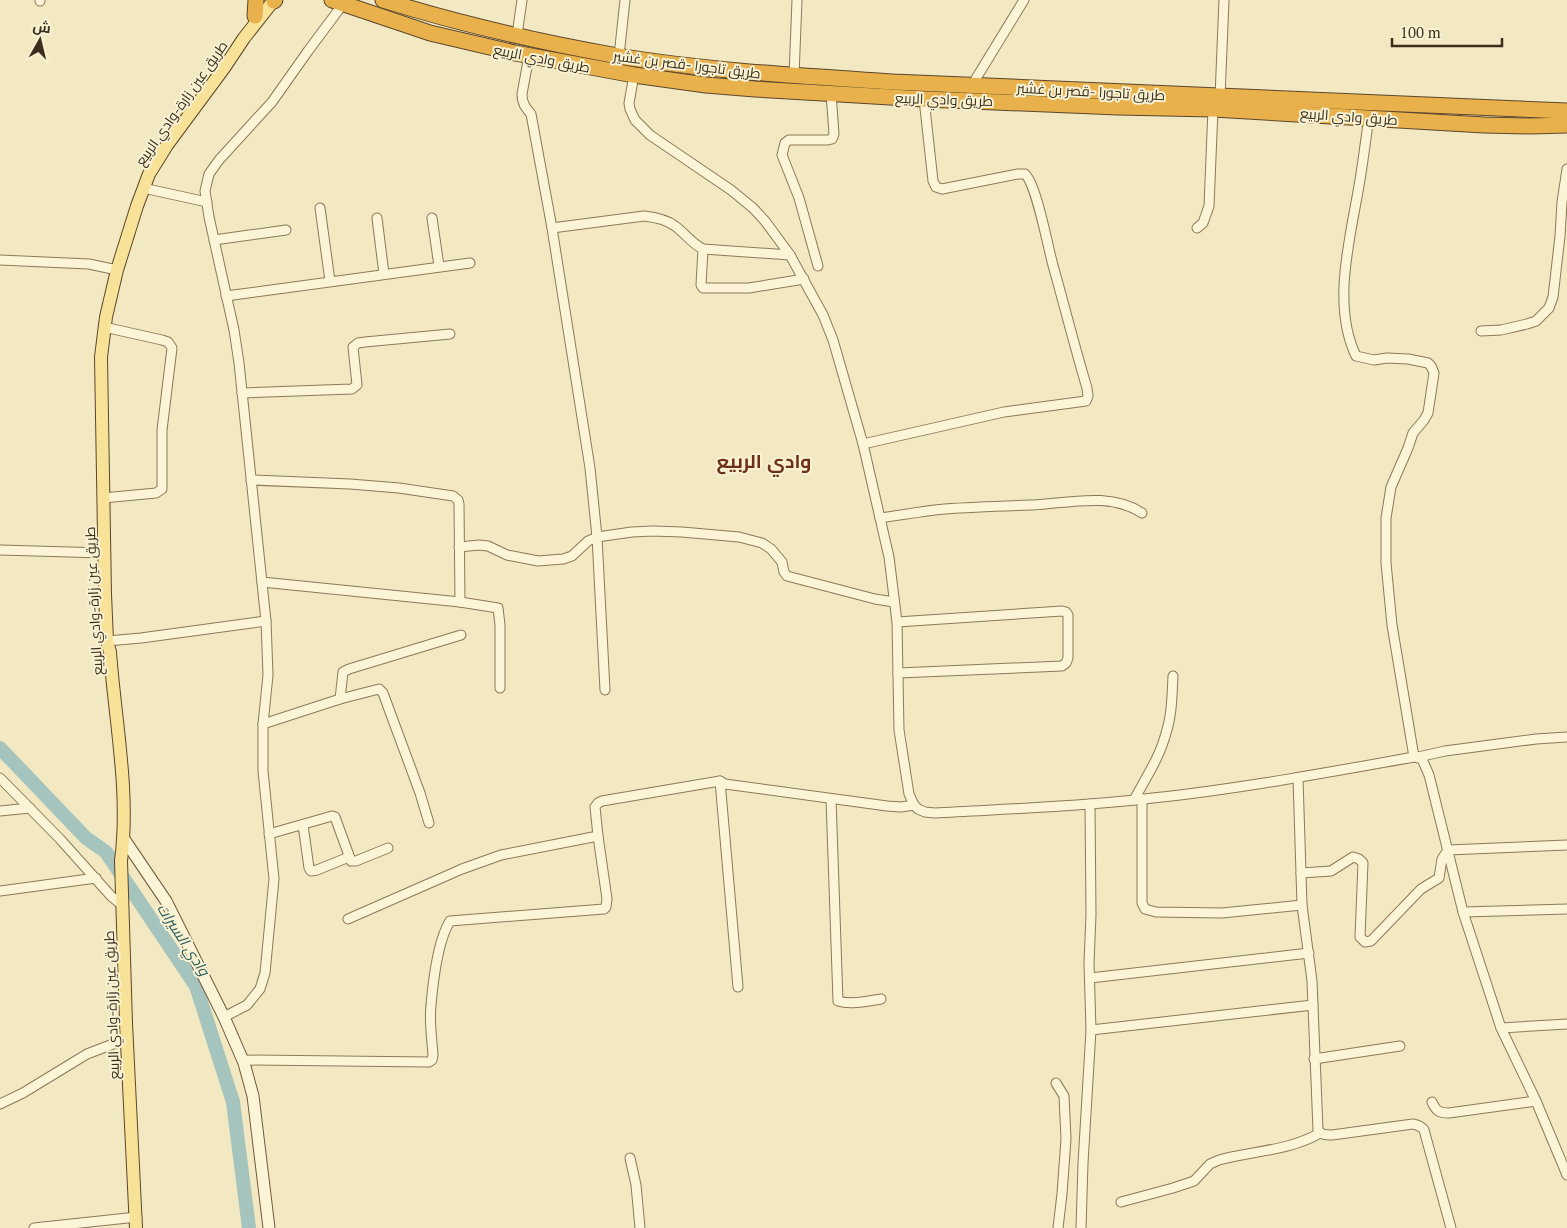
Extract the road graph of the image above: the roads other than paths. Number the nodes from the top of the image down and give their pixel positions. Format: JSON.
{"nodes":[{"id":1,"x":256,"y":0,"type":"edge"},
{"id":2,"x":272,"y":0,"type":"edge"},
{"id":3,"x":383,"y":0,"type":"edge"},
{"id":4,"x":522,"y":0,"type":"edge"},
{"id":5,"x":625,"y":0,"type":"edge"},
{"id":6,"x":797,"y":0,"type":"edge"},
{"id":7,"x":1024,"y":0,"type":"edge"},
{"id":8,"x":1224,"y":0,"type":"edge"},
{"id":9,"x":338,"y":2,"type":"edge"},
{"id":10,"x":255,"y":16,"type":"junction"},
{"id":11,"x":518,"y":36,"type":"junction"},
{"id":12,"x":244,"y":38,"type":"junction"},
{"id":13,"x":529,"y":56,"type":"junction"},
{"id":14,"x":619,"y":56,"type":"junction"},
{"id":15,"x":634,"y":74,"type":"junction"},
{"id":16,"x":794,"y":76,"type":"junction"},
{"id":17,"x":972,"y":86,"type":"junction"},
{"id":18,"x":831,"y":93,"type":"junction"},
{"id":19,"x":924,"y":99,"type":"junction"},
{"id":20,"x":1216,"y":103,"type":"junction"},
{"id":21,"x":1567,"y":111,"type":"edge"},
{"id":22,"x":1369,"y":117,"type":"junction"},
{"id":23,"x":1567,"y":125,"type":"edge"},
{"id":24,"x":1567,"y":169,"type":"edge"},
{"id":25,"x":143,"y":188,"type":"junction"},
{"id":26,"x":207,"y":202,"type":"junction"},
{"id":27,"x":320,"y":208,"type":"dead end"},
{"id":28,"x":377,"y":218,"type":"dead end"},
{"id":29,"x":432,"y":218,"type":"dead end"},
{"id":30,"x":552,"y":228,"type":"junction"},
{"id":31,"x":1197,"y":228,"type":"dead end"},
{"id":32,"x":286,"y":230,"type":"dead end"},
{"id":33,"x":214,"y":240,"type":"junction"},
{"id":34,"x":703,"y":249,"type":"junction"},
{"id":35,"x":790,"y":255,"type":"junction"},
{"id":36,"x":0,"y":260,"type":"edge"},
{"id":37,"x":470,"y":263,"type":"dead end"},
{"id":38,"x":439,"y":266,"type":"junction"},
{"id":39,"x":818,"y":266,"type":"dead end"},
{"id":40,"x":117,"y":270,"type":"junction"},
{"id":41,"x":384,"y":274,"type":"junction"},
{"id":42,"x":804,"y":279,"type":"junction"},
{"id":43,"x":330,"y":281,"type":"junction"},
{"id":44,"x":226,"y":296,"type":"junction"},
{"id":45,"x":104,"y":327,"type":"junction"},
{"id":46,"x":1481,"y":331,"type":"dead end"},
{"id":47,"x":450,"y":334,"type":"dead end"},
{"id":48,"x":242,"y":393,"type":"junction"},
{"id":49,"x":863,"y":444,"type":"junction"},
{"id":50,"x":251,"y":480,"type":"junction"},
{"id":51,"x":103,"y":498,"type":"junction"},
{"id":52,"x":1142,"y":513,"type":"dead end"},
{"id":53,"x":880,"y":518,"type":"junction"},
{"id":54,"x":597,"y":537,"type":"junction"},
{"id":55,"x":459,"y":547,"type":"junction"},
{"id":56,"x":0,"y":550,"type":"edge"},
{"id":57,"x":104,"y":553,"type":"junction"},
{"id":58,"x":262,"y":582,"type":"junction"},
{"id":59,"x":460,"y":602,"type":"junction"},
{"id":60,"x":894,"y":602,"type":"junction"},
{"id":61,"x":266,"y":621,"type":"junction"},
{"id":62,"x":896,"y":622,"type":"junction"},
{"id":63,"x":461,"y":635,"type":"dead end"},
{"id":64,"x":107,"y":641,"type":"junction"},
{"id":65,"x":898,"y":672,"type":"junction"},
{"id":66,"x":1173,"y":676,"type":"dead end"},
{"id":67,"x":500,"y":688,"type":"dead end"},
{"id":68,"x":605,"y":690,"type":"dead end"},
{"id":69,"x":340,"y":699,"type":"junction"},
{"id":70,"x":263,"y":724,"type":"junction"},
{"id":71,"x":1567,"y":737,"type":"edge"},
{"id":72,"x":1416,"y":757,"type":"junction"},
{"id":73,"x":0,"y":778,"type":"edge"},
{"id":74,"x":1298,"y":778,"type":"junction"},
{"id":75,"x":720,"y":781,"type":"junction"},
{"id":76,"x":831,"y":799,"type":"junction"},
{"id":77,"x":1138,"y":800,"type":"junction"},
{"id":78,"x":1090,"y":804,"type":"junction"},
{"id":79,"x":914,"y":805,"type":"junction"},
{"id":80,"x":30,"y":808,"type":"junction"},
{"id":81,"x":0,"y":811,"type":"edge"},
{"id":82,"x":429,"y":823,"type":"dead end"},
{"id":83,"x":303,"y":825,"type":"junction"},
{"id":84,"x":269,"y":834,"type":"junction"},
{"id":85,"x":598,"y":836,"type":"junction"},
{"id":86,"x":124,"y":839,"type":"junction"},
{"id":87,"x":1567,"y":844,"type":"edge"},
{"id":88,"x":388,"y":848,"type":"dead end"},
{"id":89,"x":1448,"y":850,"type":"junction"},
{"id":90,"x":349,"y":857,"type":"junction"},
{"id":91,"x":1300,"y":873,"type":"junction"},
{"id":92,"x":96,"y":878,"type":"junction"},
{"id":93,"x":0,"y":891,"type":"edge"},
{"id":94,"x":1302,"y":905,"type":"junction"},
{"id":95,"x":123,"y":906,"type":"junction"},
{"id":96,"x":1567,"y":909,"type":"edge"},
{"id":97,"x":1463,"y":912,"type":"junction"},
{"id":98,"x":348,"y":919,"type":"dead end"},
{"id":99,"x":1309,"y":953,"type":"junction"},
{"id":100,"x":1090,"y":978,"type":"junction"},
{"id":101,"x":738,"y":987,"type":"dead end"},
{"id":102,"x":881,"y":999,"type":"dead end"},
{"id":103,"x":1313,"y":1005,"type":"junction"},
{"id":104,"x":224,"y":1017,"type":"junction"},
{"id":105,"x":1567,"y":1024,"type":"edge"},
{"id":106,"x":1501,"y":1028,"type":"junction"},
{"id":107,"x":1091,"y":1030,"type":"junction"},
{"id":108,"x":126,"y":1039,"type":"junction"},
{"id":109,"x":1400,"y":1046,"type":"dead end"},
{"id":110,"x":1314,"y":1059,"type":"junction"},
{"id":111,"x":243,"y":1060,"type":"junction"},
{"id":112,"x":1056,"y":1083,"type":"dead end"},
{"id":113,"x":1536,"y":1101,"type":"junction"},
{"id":114,"x":1432,"y":1102,"type":"dead end"},
{"id":115,"x":0,"y":1104,"type":"edge"},
{"id":116,"x":1320,"y":1133,"type":"junction"},
{"id":117,"x":630,"y":1158,"type":"dead end"},
{"id":118,"x":1567,"y":1175,"type":"edge"},
{"id":119,"x":1121,"y":1202,"type":"dead end"},
{"id":120,"x":137,"y":1222,"type":"edge"},
{"id":121,"x":53,"y":1226,"type":"edge"},
{"id":122,"x":34,"y":1228,"type":"edge"},
{"id":123,"x":269,"y":1228,"type":"edge"},
{"id":124,"x":640,"y":1228,"type":"edge"},
{"id":125,"x":1058,"y":1228,"type":"edge"},
{"id":126,"x":1081,"y":1228,"type":"edge"},
{"id":127,"x":1451,"y":1228,"type":"edge"}],
"edges":[{"from":1,"to":10,"type":"highway"},
{"from":2,"to":10,"type":"main road"},
{"from":2,"to":12,"type":"main road"},
{"from":3,"to":11,"type":"highway","name":"طريق تاجورا -قصر بن غشير"},
{"from":4,"to":11,"type":"street"},
{"from":5,"to":14,"type":"street"},
{"from":6,"to":16,"type":"street"},
{"from":7,"to":17,"type":"street"},
{"from":8,"to":20,"type":"street"},
{"from":9,"to":13,"type":"highway","name":"طريق وادي الربيع"},
{"from":9,"to":26,"type":"street"},
{"from":10,"to":12,"type":"main road"},
{"from":11,"to":14,"type":"highway","name":"طريق تاجورا -قصر بن غشير"},
{"from":12,"to":25,"type":"main road","name":"طريق عين زارة-وادي الربيع"},
{"from":13,"to":15,"type":"highway","name":"طريق وادي الربيع"},
{"from":13,"to":30,"type":"street"},
{"from":14,"to":16,"type":"highway","name":"طريق تاجورا -قصر بن غشير"},
{"from":15,"to":18,"type":"highway","name":"طريق وادي الربيع"},
{"from":15,"to":35,"type":"street"},
{"from":16,"to":17,"type":"highway","name":"طريق تاجورا -قصر بن غشير"},
{"from":17,"to":20,"type":"highway","name":"طريق تاجورا -قصر بن غشير"},
{"from":18,"to":19,"type":"highway","name":"طريق وادي الربيع"},
{"from":18,"to":39,"type":"street"},
{"from":19,"to":20,"type":"highway","name":"طريق وادي الربيع"},
{"from":19,"to":49,"type":"street"},
{"from":20,"to":21,"type":"highway","name":"طريق تاجورا -قصر بن غشير"},
{"from":20,"to":22,"type":"highway","name":"طريق وادي الربيع"},
{"from":20,"to":31,"type":"street"},
{"from":22,"to":23,"type":"highway","name":"طريق وادي الربيع"},
{"from":22,"to":72,"type":"street"},
{"from":24,"to":46,"type":"street"},
{"from":25,"to":26,"type":"street"},
{"from":25,"to":40,"type":"main road","name":"طريق عين زارة-وادي الربيع"},
{"from":26,"to":33,"type":"street"},
{"from":27,"to":43,"type":"street"},
{"from":28,"to":41,"type":"street"},
{"from":29,"to":38,"type":"street"},
{"from":30,"to":34,"type":"street"},
{"from":30,"to":54,"type":"street"},
{"from":32,"to":33,"type":"street"},
{"from":33,"to":44,"type":"street"},
{"from":34,"to":35,"type":"street"},
{"from":34,"to":42,"type":"street"},
{"from":35,"to":42,"type":"street"},
{"from":36,"to":40,"type":"street"},
{"from":37,"to":38,"type":"street"},
{"from":38,"to":41,"type":"street"},
{"from":40,"to":45,"type":"main road","name":"طريق عين زارة-وادي الربيع"},
{"from":41,"to":43,"type":"street"},
{"from":42,"to":49,"type":"street"},
{"from":43,"to":44,"type":"street"},
{"from":44,"to":48,"type":"street"},
{"from":45,"to":51,"type":"main road","name":"طريق عين زارة-وادي الربيع"},
{"from":45,"to":51,"type":"street"},
{"from":47,"to":48,"type":"street"},
{"from":48,"to":50,"type":"street"},
{"from":49,"to":53,"type":"street"},
{"from":50,"to":55,"type":"street"},
{"from":50,"to":58,"type":"street"},
{"from":51,"to":57,"type":"main road","name":"طريق عين زارة-وادي الربيع"},
{"from":52,"to":53,"type":"street"},
{"from":53,"to":60,"type":"street"},
{"from":54,"to":55,"type":"street"},
{"from":54,"to":60,"type":"street"},
{"from":54,"to":68,"type":"street"},
{"from":55,"to":59,"type":"street"},
{"from":56,"to":57,"type":"street"},
{"from":57,"to":64,"type":"main road","name":"طريق عين زارة-وادي الربيع"},
{"from":58,"to":59,"type":"street"},
{"from":58,"to":61,"type":"street"},
{"from":59,"to":67,"type":"street"},
{"from":60,"to":62,"type":"street"},
{"from":61,"to":64,"type":"street"},
{"from":61,"to":70,"type":"street"},
{"from":62,"to":65,"type":"street"},
{"from":62,"to":65,"type":"street"},
{"from":63,"to":69,"type":"street"},
{"from":64,"to":86,"type":"main road","name":"طريق عين زارة-وادي الربيع"},
{"from":65,"to":79,"type":"street"},
{"from":66,"to":77,"type":"street"},
{"from":69,"to":70,"type":"street"},
{"from":69,"to":82,"type":"street"},
{"from":70,"to":84,"type":"street"},
{"from":71,"to":72,"type":"street"},
{"from":72,"to":74,"type":"street"},
{"from":72,"to":89,"type":"street"},
{"from":73,"to":80,"type":"street"},
{"from":74,"to":77,"type":"street"},
{"from":74,"to":91,"type":"street"},
{"from":75,"to":76,"type":"street"},
{"from":75,"to":85,"type":"street"},
{"from":75,"to":101,"type":"street"},
{"from":76,"to":79,"type":"street"},
{"from":76,"to":102,"type":"street"},
{"from":77,"to":78,"type":"street"},
{"from":77,"to":94,"type":"street"},
{"from":78,"to":79,"type":"street"},
{"from":78,"to":100,"type":"street"},
{"from":80,"to":81,"type":"street"},
{"from":80,"to":92,"type":"street"},
{"from":83,"to":84,"type":"street"},
{"from":83,"to":90,"type":"street"},
{"from":83,"to":90,"type":"street"},
{"from":84,"to":104,"type":"street"},
{"from":85,"to":98,"type":"street"},
{"from":85,"to":111,"type":"street"},
{"from":86,"to":95,"type":"main road","name":"طريق عين زارة-وادي الربيع"},
{"from":86,"to":104,"type":"main road"},
{"from":87,"to":89,"type":"street"},
{"from":88,"to":90,"type":"street"},
{"from":89,"to":91,"type":"street"},
{"from":89,"to":97,"type":"street"},
{"from":91,"to":94,"type":"street"},
{"from":92,"to":93,"type":"street"},
{"from":92,"to":95,"type":"street"},
{"from":94,"to":99,"type":"street"},
{"from":95,"to":108,"type":"main road","name":"طريق عين زارة-وادي الربيع"},
{"from":96,"to":97,"type":"street"},
{"from":97,"to":106,"type":"street"},
{"from":99,"to":100,"type":"street"},
{"from":99,"to":103,"type":"street"},
{"from":100,"to":107,"type":"street"},
{"from":103,"to":107,"type":"street"},
{"from":103,"to":110,"type":"street"},
{"from":104,"to":111,"type":"main road"},
{"from":105,"to":106,"type":"street"},
{"from":106,"to":113,"type":"street"},
{"from":107,"to":126,"type":"street"},
{"from":108,"to":115,"type":"street"},
{"from":108,"to":120,"type":"main road","name":"طريق عين زارة-وادي الربيع"},
{"from":109,"to":110,"type":"street"},
{"from":110,"to":116,"type":"street"},
{"from":111,"to":123,"type":"main road"},
{"from":112,"to":125,"type":"street"},
{"from":113,"to":114,"type":"street"},
{"from":113,"to":118,"type":"street"},
{"from":116,"to":119,"type":"street"},
{"from":116,"to":127,"type":"street"},
{"from":117,"to":124,"type":"street"},
{"from":120,"to":121,"type":"street"},
{"from":121,"to":122,"type":"street"}]}
